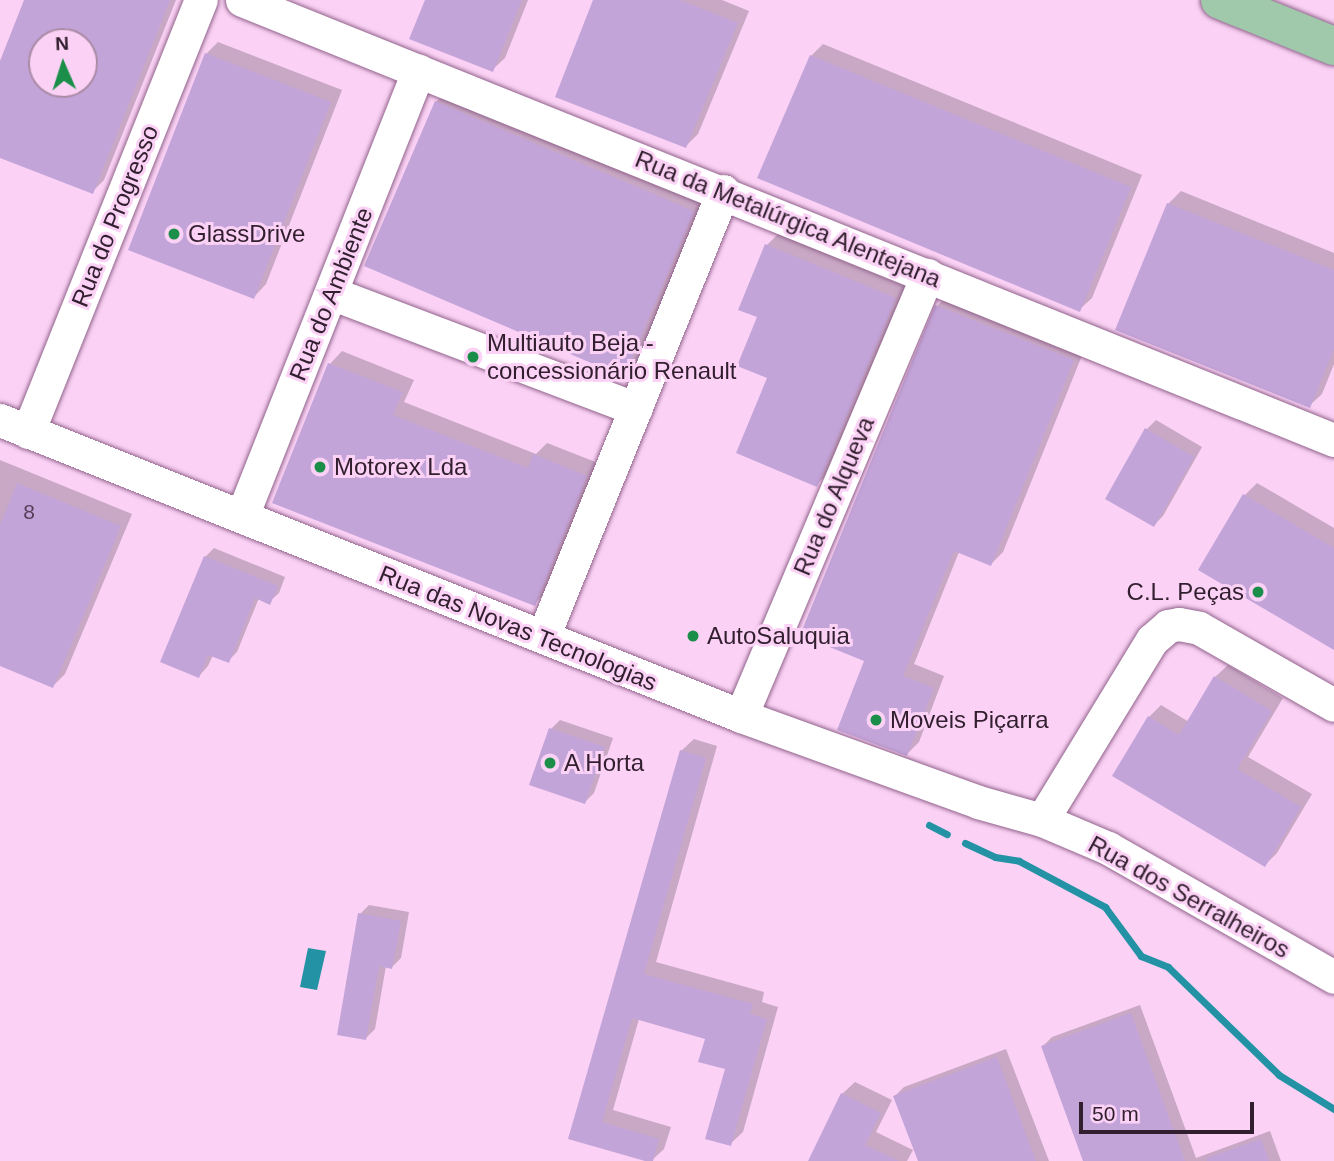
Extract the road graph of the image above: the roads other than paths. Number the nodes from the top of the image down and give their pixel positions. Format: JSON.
{"nodes":[{"id":1,"x":201,"y":0,"type":"edge"},
{"id":2,"x":242,"y":0,"type":"edge"},
{"id":3,"x":1220,"y":0,"type":"edge"},
{"id":4,"x":1334,"y":46,"type":"edge"},
{"id":5,"x":418,"y":71,"type":"junction"},
{"id":6,"x":723,"y":191,"type":"junction"},
{"id":7,"x":927,"y":275,"type":"junction"},
{"id":8,"x":331,"y":293,"type":"junction"},
{"id":9,"x":636,"y":410,"type":"junction"},
{"id":10,"x":14,"y":426,"type":"edge"},
{"id":11,"x":1334,"y":440,"type":"edge"},
{"id":12,"x":242,"y":516,"type":"junction"},
{"id":13,"x":543,"y":637,"type":"junction"},
{"id":14,"x":1334,"y":705,"type":"edge"},
{"id":15,"x":741,"y":716,"type":"junction"},
{"id":16,"x":1042,"y":820,"type":"junction"},
{"id":17,"x":1334,"y":977,"type":"edge"}],
"edges":[{"from":1,"to":10,"type":"street","name":"Rua do Progresso"},
{"from":2,"to":5,"type":"street","name":"Rua da Metalúrgica Alentejana"},
{"from":3,"to":4,"type":"main road"},
{"from":5,"to":6,"type":"street","name":"Rua da Metalúrgica Alentejana"},
{"from":5,"to":8,"type":"street","name":"Rua do Ambiente"},
{"from":6,"to":7,"type":"street","name":"Rua da Metalúrgica Alentejana"},
{"from":6,"to":9,"type":"street"},
{"from":7,"to":11,"type":"street","name":"Rua da Metalúrgica Alentejana"},
{"from":7,"to":15,"type":"street","name":"Rua do Alqueva"},
{"from":8,"to":9,"type":"street"},
{"from":8,"to":12,"type":"street","name":"Rua do Ambiente"},
{"from":9,"to":13,"type":"street"},
{"from":10,"to":12,"type":"street","name":"Rua das Novas Tecnologias"},
{"from":12,"to":13,"type":"street","name":"Rua das Novas Tecnologias"},
{"from":13,"to":15,"type":"street","name":"Rua das Novas Tecnologias"},
{"from":14,"to":16,"type":"street"},
{"from":15,"to":16,"type":"street","name":"Rua das Novas Tecnologias"},
{"from":16,"to":17,"type":"street","name":"Rua dos Serralheiros"}]}
